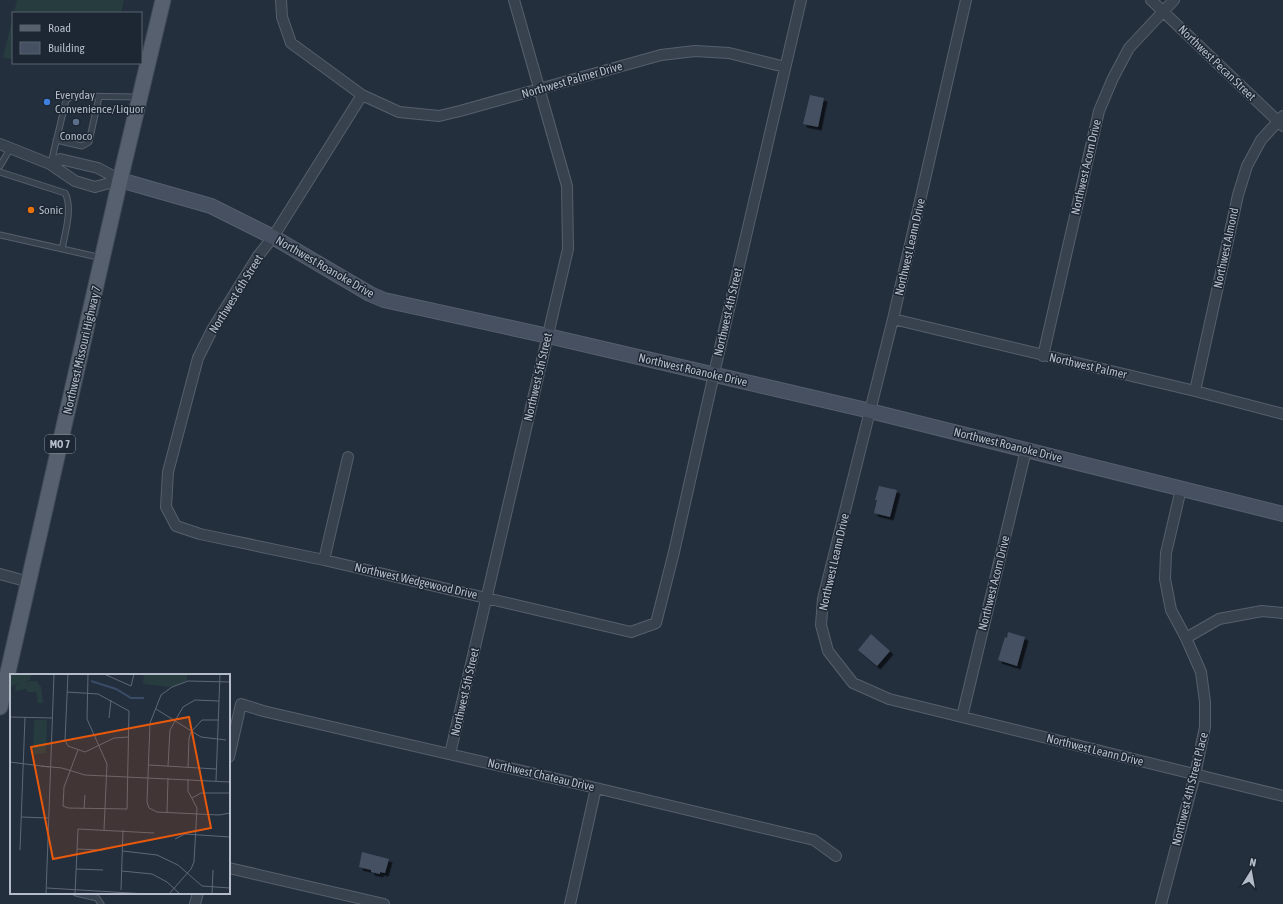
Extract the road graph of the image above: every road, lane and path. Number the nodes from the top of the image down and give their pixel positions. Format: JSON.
{"nodes":[{"id":1,"x":163,"y":0,"type":"edge"},
{"id":2,"x":281,"y":0,"type":"edge"},
{"id":3,"x":514,"y":0,"type":"edge"},
{"id":4,"x":801,"y":0,"type":"edge"},
{"id":5,"x":966,"y":0,"type":"edge"},
{"id":6,"x":1151,"y":0,"type":"edge"},
{"id":7,"x":1174,"y":0,"type":"edge"},
{"id":8,"x":1164,"y":12,"type":"junction"},
{"id":9,"x":785,"y":67,"type":"junction"},
{"id":10,"x":540,"y":89,"type":"junction"},
{"id":11,"x":362,"y":94,"type":"junction"},
{"id":12,"x":99,"y":97,"type":"junction"},
{"id":13,"x":140,"y":97,"type":"junction"},
{"id":14,"x":1281,"y":121,"type":"edge"},
{"id":15,"x":56,"y":140,"type":"junction"},
{"id":16,"x":0,"y":144,"type":"edge"},
{"id":17,"x":10,"y":149,"type":"junction"},
{"id":18,"x":50,"y":164,"type":"junction"},
{"id":19,"x":0,"y":166,"type":"edge"},
{"id":20,"x":0,"y":172,"type":"edge"},
{"id":21,"x":120,"y":180,"type":"junction"},
{"id":22,"x":0,"y":236,"type":"edge"},
{"id":23,"x":273,"y":237,"type":"junction"},
{"id":24,"x":62,"y":249,"type":"junction"},
{"id":25,"x":103,"y":258,"type":"junction"},
{"id":26,"x":894,"y":319,"type":"junction"},
{"id":27,"x":548,"y":336,"type":"junction"},
{"id":28,"x":1043,"y":356,"type":"junction"},
{"id":29,"x":714,"y":374,"type":"junction"},
{"id":30,"x":1195,"y":392,"type":"junction"},
{"id":31,"x":871,"y":412,"type":"junction"},
{"id":32,"x":1283,"y":414,"type":"edge"},
{"id":33,"x":1026,"y":450,"type":"junction"},
{"id":34,"x":348,"y":457,"type":"dead end"},
{"id":35,"x":1181,"y":489,"type":"junction"},
{"id":36,"x":1283,"y":514,"type":"edge"},
{"id":37,"x":176,"y":526,"type":"joint"},
{"id":38,"x":324,"y":560,"type":"junction"},
{"id":39,"x":0,"y":574,"type":"edge"},
{"id":40,"x":29,"y":582,"type":"junction"},
{"id":41,"x":487,"y":598,"type":"junction"},
{"id":42,"x":1283,"y":613,"type":"edge"},
{"id":43,"x":656,"y":623,"type":"joint"},
{"id":44,"x":1186,"y":638,"type":"junction"},
{"id":45,"x":0,"y":707,"type":"edge"},
{"id":46,"x":962,"y":716,"type":"junction"},
{"id":47,"x":230,"y":754,"type":"edge"},
{"id":48,"x":450,"y":754,"type":"junction"},
{"id":49,"x":1195,"y":775,"type":"junction"},
{"id":50,"x":596,"y":788,"type":"junction"},
{"id":51,"x":1283,"y":796,"type":"edge"},
{"id":52,"x":836,"y":856,"type":"dead end"},
{"id":53,"x":230,"y":868,"type":"edge"},
{"id":54,"x":80,"y":894,"type":"edge"},
{"id":55,"x":198,"y":894,"type":"edge"},
{"id":56,"x":101,"y":904,"type":"edge"},
{"id":57,"x":195,"y":904,"type":"edge"},
{"id":58,"x":384,"y":904,"type":"edge"},
{"id":59,"x":570,"y":904,"type":"edge"},
{"id":60,"x":1161,"y":904,"type":"edge"}],
"edges":[{"from":1,"to":13,"type":"main road","number":"MO 7"},
{"from":2,"to":11,"type":"street"},
{"from":3,"to":10,"type":"street","name":"Northwest 5th Street"},
{"from":4,"to":9,"type":"street","name":"Northwest 4th Street"},
{"from":5,"to":26,"type":"street","name":"Northwest Leann Drive"},
{"from":6,"to":8,"type":"street","name":"Northwest Pecan Street"},
{"from":7,"to":8,"type":"street","name":"Northwest Acorn Drive"},
{"from":8,"to":14,"type":"street","name":"Northwest Pecan Street"},
{"from":8,"to":28,"type":"street","name":"Northwest Acorn Drive"},
{"from":9,"to":10,"type":"street","name":"Northwest Palmer Drive"},
{"from":9,"to":29,"type":"street","name":"Northwest 4th Street"},
{"from":10,"to":11,"type":"street","name":"Northwest Palmer Drive"},
{"from":10,"to":27,"type":"street","name":"Northwest 5th Street"},
{"from":11,"to":23,"type":"street","name":"Northwest 6th Street"},
{"from":12,"to":13,"type":"lane"},
{"from":12,"to":15,"type":"lane"},
{"from":12,"to":15,"type":"lane"},
{"from":13,"to":21,"type":"main road","number":"MO 7"},
{"from":14,"to":30,"type":"street","name":"Northwest Almond"},
{"from":15,"to":18,"type":"lane"},
{"from":16,"to":17,"type":"street"},
{"from":17,"to":18,"type":"street"},
{"from":17,"to":19,"type":"lane"},
{"from":18,"to":21,"type":"street"},
{"from":18,"to":21,"type":"street"},
{"from":20,"to":24,"type":"lane"},
{"from":21,"to":23,"type":"street","name":"Northwest Roanoke Drive"},
{"from":21,"to":25,"type":"main road","name":"Northwest Missouri Highway 7","number":"MO 7"},
{"from":22,"to":24,"type":"lane"},
{"from":23,"to":27,"type":"street","name":"Northwest Roanoke Drive"},
{"from":23,"to":37,"type":"street","name":"Northwest 6th Street"},
{"from":24,"to":25,"type":"lane"},
{"from":25,"to":40,"type":"main road","name":"Northwest Missouri Highway 7","number":"MO 7"},
{"from":26,"to":28,"type":"street","name":"Northwest Palmer"},
{"from":26,"to":31,"type":"street","name":"Northwest Leann Drive"},
{"from":27,"to":29,"type":"street","name":"Northwest Roanoke Drive"},
{"from":27,"to":41,"type":"street","name":"Northwest 5th Street"},
{"from":28,"to":30,"type":"street","name":"Northwest Palmer"},
{"from":29,"to":31,"type":"street","name":"Northwest Roanoke Drive"},
{"from":29,"to":43,"type":"street","name":"Northwest 4th Street"},
{"from":30,"to":32,"type":"street","name":"Northwest Palmer"},
{"from":31,"to":33,"type":"street","name":"Northwest Roanoke Drive"},
{"from":31,"to":46,"type":"street","name":"Northwest Leann Drive"},
{"from":33,"to":35,"type":"street","name":"Northwest Roanoke Drive"},
{"from":33,"to":46,"type":"street","name":"Northwest Acorn Drive"},
{"from":34,"to":38,"type":"street"},
{"from":35,"to":36,"type":"street","name":"Northwest Roanoke Drive"},
{"from":35,"to":44,"type":"street","name":"Northwest 4th Street Place"},
{"from":37,"to":38,"type":"street","name":"Northwest Wedgewood Drive"},
{"from":38,"to":41,"type":"street","name":"Northwest Wedgewood Drive"},
{"from":39,"to":40,"type":"street"},
{"from":40,"to":45,"type":"main road","name":"Northwest Missouri Highway 7","number":"MO 7"},
{"from":41,"to":43,"type":"street","name":"Northwest Wedgewood Drive"},
{"from":41,"to":48,"type":"street","name":"Northwest 5th Street"},
{"from":42,"to":44,"type":"street"},
{"from":44,"to":49,"type":"street","name":"Northwest 4th Street Place"},
{"from":46,"to":49,"type":"street","name":"Northwest Leann Drive"},
{"from":47,"to":48,"type":"street","name":"Northwest Chateau Drive"},
{"from":48,"to":50,"type":"street","name":"Northwest Chateau Drive"},
{"from":49,"to":51,"type":"street","name":"Northwest Leann Drive"},
{"from":49,"to":60,"type":"street","name":"Northwest 4th Street Place"},
{"from":50,"to":52,"type":"street","name":"Northwest Chateau Drive"},
{"from":50,"to":59,"type":"street"},
{"from":53,"to":58,"type":"street"},
{"from":54,"to":56,"type":"lane"},
{"from":55,"to":57,"type":"street"}]}
